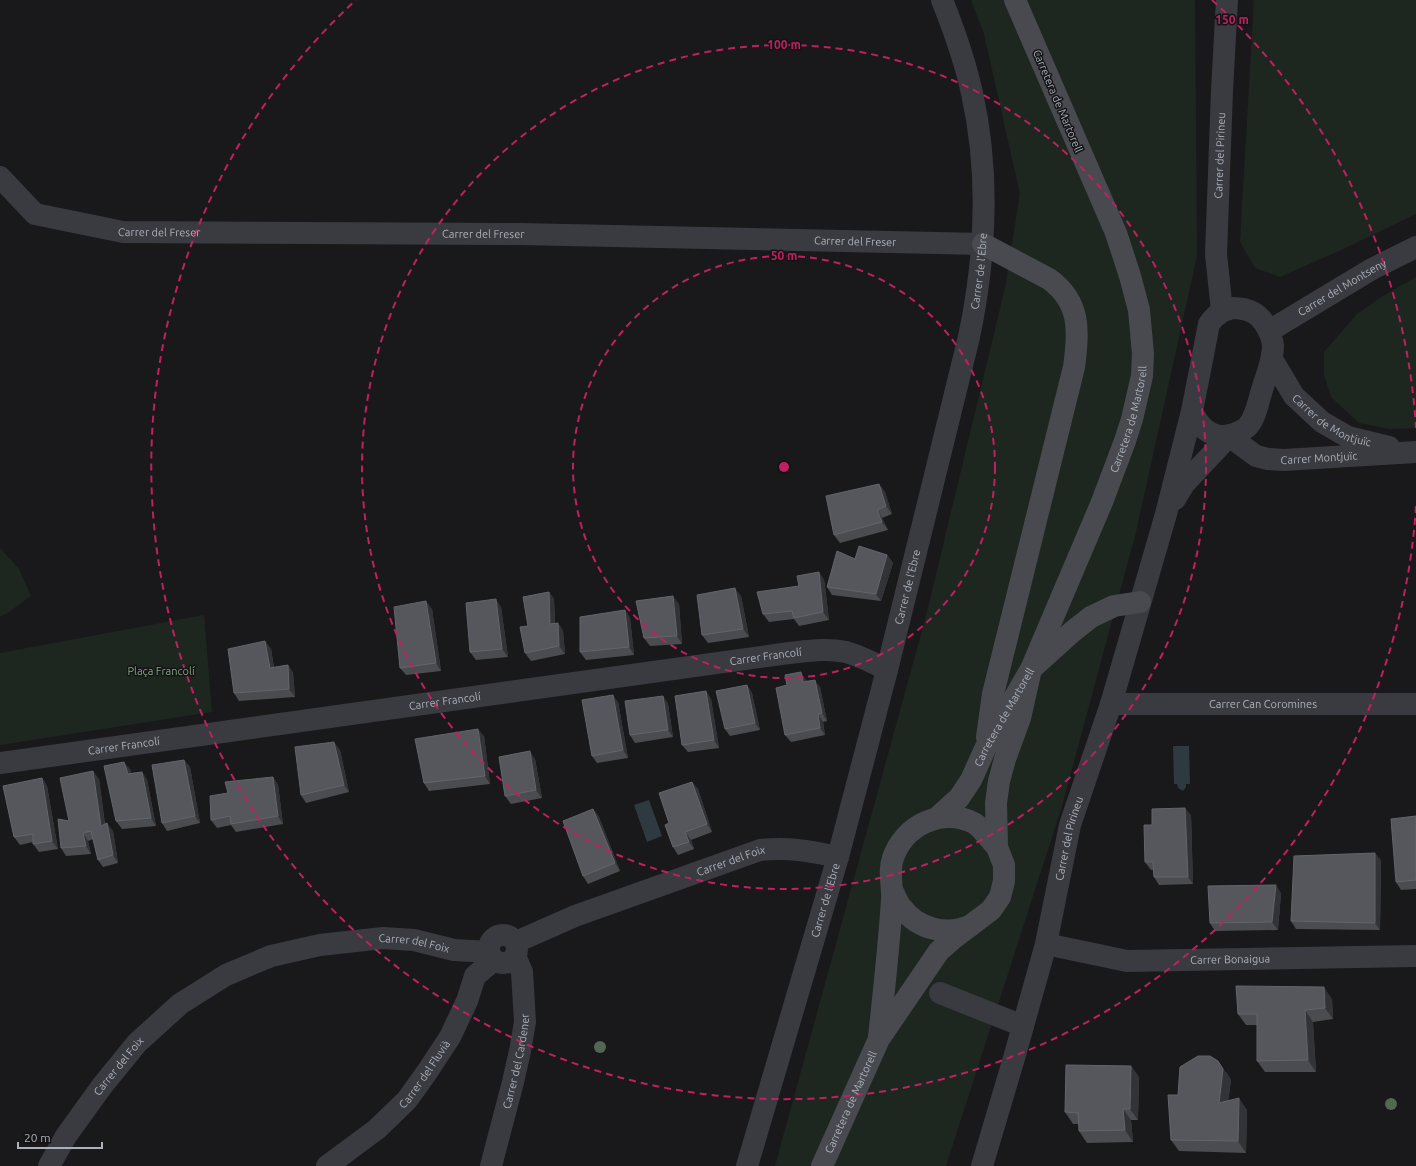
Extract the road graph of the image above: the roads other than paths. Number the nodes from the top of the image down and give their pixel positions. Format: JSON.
{"nodes":[{"id":1,"x":942,"y":0,"type":"edge"},
{"id":2,"x":1015,"y":0,"type":"edge"},
{"id":3,"x":1227,"y":0,"type":"edge"},
{"id":4,"x":0,"y":177,"type":"edge"},
{"id":5,"x":983,"y":244,"type":"junction"},
{"id":6,"x":1416,"y":247,"type":"edge"},
{"id":7,"x":1222,"y":311,"type":"junction"},
{"id":8,"x":1269,"y":331,"type":"junction"},
{"id":9,"x":1272,"y":360,"type":"junction"},
{"id":10,"x":1192,"y":411,"type":"junction"},
{"id":11,"x":1229,"y":436,"type":"junction"},
{"id":12,"x":1414,"y":453,"type":"edge"},
{"id":13,"x":1166,"y":514,"type":"junction"},
{"id":14,"x":1140,"y":602,"type":"junction"},
{"id":15,"x":1031,"y":669,"type":"junction"},
{"id":16,"x":887,"y":670,"type":"junction"},
{"id":17,"x":1110,"y":704,"type":"junction"},
{"id":18,"x":1416,"y":704,"type":"edge"},
{"id":19,"x":985,"y":749,"type":"junction"},
{"id":20,"x":0,"y":763,"type":"edge"},
{"id":21,"x":938,"y":817,"type":"junction"},
{"id":22,"x":997,"y":847,"type":"junction"},
{"id":23,"x":838,"y":857,"type":"junction"},
{"id":24,"x":893,"y":892,"type":"junction"},
{"id":25,"x":973,"y":924,"type":"junction"},
{"id":26,"x":1046,"y":944,"type":"junction"},
{"id":27,"x":515,"y":949,"type":"junction"},
{"id":28,"x":491,"y":956,"type":"junction"},
{"id":29,"x":1416,"y":956,"type":"edge"},
{"id":30,"x":940,"y":993,"type":"dead end"},
{"id":31,"x":1023,"y":1026,"type":"junction"},
{"id":32,"x":879,"y":1039,"type":"junction"},
{"id":33,"x":825,"y":1162,"type":"edge"},
{"id":34,"x":49,"y":1166,"type":"edge"},
{"id":35,"x":327,"y":1166,"type":"edge"},
{"id":36,"x":491,"y":1166,"type":"edge"},
{"id":37,"x":747,"y":1166,"type":"edge"},
{"id":38,"x":982,"y":1166,"type":"edge"}],
"edges":[{"from":1,"to":5,"type":"street","name":"Carrer de l'Ebre"},
{"from":2,"to":15,"type":"main road","name":"Carretera de Martorell"},
{"from":3,"to":7,"type":"street","name":"Carrer del Pirineu"},
{"from":4,"to":5,"type":"street","name":"Carrer del Freser"},
{"from":5,"to":16,"type":"street","name":"Carrer de l'Ebre"},
{"from":5,"to":19,"type":"main road"},
{"from":6,"to":8,"type":"street","name":"Carrer del Montseny"},
{"from":7,"to":8,"type":"street","name":"Carrer del Pirineu"},
{"from":7,"to":10,"type":"street","name":"Carrer del Pirineu"},
{"from":8,"to":9,"type":"street","name":"Carrer del Pirineu"},
{"from":9,"to":11,"type":"street","name":"Carrer del Pirineu"},
{"from":9,"to":12,"type":"street","name":"Carrer de Montjuïc"},
{"from":10,"to":11,"type":"street"},
{"from":10,"to":13,"type":"street","name":"Carrer del Pirineu"},
{"from":11,"to":12,"type":"street","name":"Carrer Montjuïc"},
{"from":11,"to":13,"type":"street","name":"Carrer del Pirineu"},
{"from":13,"to":14,"type":"street","name":"Carrer del Pirineu"},
{"from":14,"to":15,"type":"main road"},
{"from":14,"to":17,"type":"street","name":"Carrer del Pirineu"},
{"from":15,"to":19,"type":"main road","name":"Carretera de Martorell"},
{"from":15,"to":22,"type":"main road"},
{"from":16,"to":20,"type":"street","name":"Carrer Francolí"},
{"from":16,"to":23,"type":"street","name":"Carrer de l'Ebre"},
{"from":17,"to":18,"type":"street","name":"Carrer Can Coromines"},
{"from":17,"to":26,"type":"street","name":"Carrer del Pirineu"},
{"from":19,"to":21,"type":"main road","name":"Carretera de Martorell"},
{"from":21,"to":22,"type":"main road"},
{"from":21,"to":24,"type":"main road"},
{"from":22,"to":25,"type":"main road"},
{"from":23,"to":27,"type":"street","name":"Carrer del Foix"},
{"from":23,"to":37,"type":"street","name":"Carrer de l'Ebre"},
{"from":24,"to":25,"type":"main road"},
{"from":24,"to":32,"type":"main road"},
{"from":25,"to":32,"type":"main road"},
{"from":26,"to":29,"type":"street","name":"Carrer Bonaigua"},
{"from":26,"to":31,"type":"street","name":"Carrer del Pirineu"},
{"from":27,"to":28,"type":"street"},
{"from":27,"to":36,"type":"street","name":"Carrer del Cardener"},
{"from":28,"to":34,"type":"street","name":"Carrer del Foix"},
{"from":28,"to":35,"type":"street","name":"Carrer del Fluvià"},
{"from":30,"to":31,"type":"street"},
{"from":31,"to":38,"type":"street","name":"Carrer del Pirineu"},
{"from":32,"to":33,"type":"main road","name":"Carretera de Martorell"}]}
